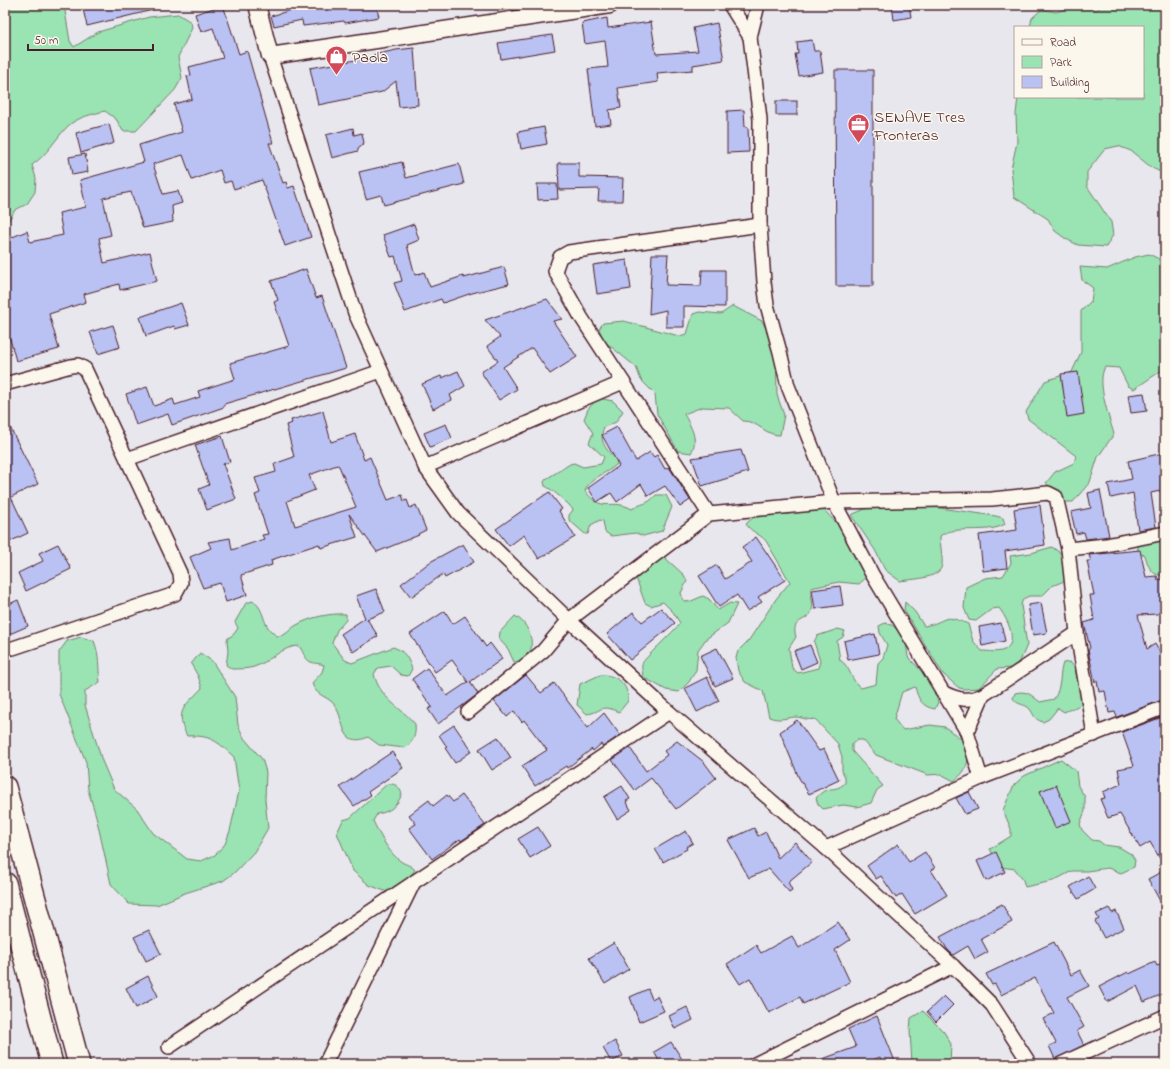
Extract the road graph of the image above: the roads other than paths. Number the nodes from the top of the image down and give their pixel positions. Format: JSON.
{"nodes":[{"id":1,"x":258,"y":5,"type":"edge"},
{"id":2,"x":610,"y":5,"type":"edge"},
{"id":3,"x":730,"y":5,"type":"edge"},
{"id":4,"x":758,"y":5,"type":"edge"},
{"id":5,"x":750,"y":37,"type":"junction"},
{"id":6,"x":270,"y":56,"type":"junction"},
{"id":7,"x":760,"y":224,"type":"junction"},
{"id":8,"x":381,"y":371,"type":"junction"},
{"id":9,"x":623,"y":382,"type":"junction"},
{"id":10,"x":5,"y":384,"type":"edge"},
{"id":11,"x":127,"y":459,"type":"junction"},
{"id":12,"x":425,"y":467,"type":"junction"},
{"id":13,"x":834,"y":502,"type":"junction"},
{"id":14,"x":709,"y":514,"type":"junction"},
{"id":15,"x":1165,"y":533,"type":"edge"},
{"id":16,"x":1068,"y":549,"type":"junction"},
{"id":17,"x":569,"y":620,"type":"junction"},
{"id":18,"x":1077,"y":633,"type":"junction"},
{"id":19,"x":13,"y":648,"type":"dead end"},
{"id":20,"x":942,"y":692,"type":"junction"},
{"id":21,"x":983,"y":694,"type":"junction"},
{"id":22,"x":1165,"y":707,"type":"edge"},
{"id":23,"x":468,"y":712,"type":"dead end"},
{"id":24,"x":669,"y":712,"type":"junction"},
{"id":25,"x":967,"y":732,"type":"junction"},
{"id":26,"x":1094,"y":735,"type":"junction"},
{"id":27,"x":980,"y":778,"type":"junction"},
{"id":28,"x":5,"y":787,"type":"edge"},
{"id":29,"x":826,"y":848,"type":"junction"},
{"id":30,"x":414,"y":882,"type":"junction"},
{"id":31,"x":5,"y":883,"type":"edge"},
{"id":32,"x":953,"y":966,"type":"junction"},
{"id":33,"x":1165,"y":1016,"type":"edge"},
{"id":34,"x":169,"y":1047,"type":"dead end"},
{"id":35,"x":52,"y":1064,"type":"edge"},
{"id":36,"x":79,"y":1064,"type":"edge"},
{"id":37,"x":326,"y":1064,"type":"edge"},
{"id":38,"x":755,"y":1064,"type":"edge"},
{"id":39,"x":1030,"y":1064,"type":"edge"},
{"id":40,"x":1061,"y":1064,"type":"edge"}],
"edges":[{"from":1,"to":6,"type":"street"},
{"from":2,"to":6,"type":"street"},
{"from":3,"to":5,"type":"street"},
{"from":4,"to":5,"type":"street"},
{"from":5,"to":7,"type":"street"},
{"from":6,"to":8,"type":"street"},
{"from":7,"to":9,"type":"street"},
{"from":7,"to":13,"type":"street"},
{"from":8,"to":11,"type":"street"},
{"from":8,"to":12,"type":"street"},
{"from":9,"to":12,"type":"street"},
{"from":9,"to":14,"type":"street"},
{"from":10,"to":11,"type":"street"},
{"from":11,"to":19,"type":"street"},
{"from":12,"to":17,"type":"street"},
{"from":13,"to":14,"type":"street"},
{"from":13,"to":16,"type":"street"},
{"from":13,"to":20,"type":"street"},
{"from":14,"to":17,"type":"street"},
{"from":15,"to":16,"type":"street"},
{"from":16,"to":18,"type":"street"},
{"from":17,"to":23,"type":"street"},
{"from":17,"to":24,"type":"street"},
{"from":18,"to":21,"type":"street"},
{"from":18,"to":26,"type":"street"},
{"from":20,"to":21,"type":"street"},
{"from":20,"to":25,"type":"street"},
{"from":21,"to":25,"type":"street"},
{"from":22,"to":26,"type":"street"},
{"from":24,"to":29,"type":"street"},
{"from":24,"to":30,"type":"street"},
{"from":25,"to":27,"type":"street"},
{"from":26,"to":27,"type":"street"},
{"from":27,"to":29,"type":"street"},
{"from":28,"to":36,"type":"highway"},
{"from":29,"to":32,"type":"street"},
{"from":30,"to":34,"type":"street"},
{"from":30,"to":37,"type":"street"},
{"from":31,"to":35,"type":"highway"},
{"from":32,"to":38,"type":"street"},
{"from":32,"to":39,"type":"street"},
{"from":33,"to":40,"type":"street"}]}
